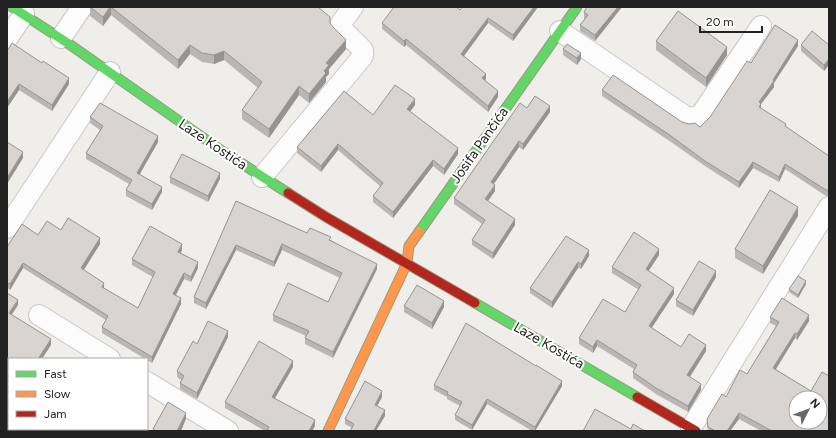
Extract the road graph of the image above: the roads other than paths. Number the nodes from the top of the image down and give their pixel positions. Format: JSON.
{"nodes":[{"id":1,"x":82,"y":7,"type":"edge"},
{"id":2,"x":353,"y":7,"type":"edge"},
{"id":3,"x":577,"y":7,"type":"edge"},
{"id":4,"x":18,"y":11,"type":"edge"},
{"id":5,"x":761,"y":26,"type":"dead end"},
{"id":6,"x":560,"y":31,"type":"junction"},
{"id":7,"x":61,"y":38,"type":"junction"},
{"id":8,"x":7,"y":39,"type":"edge"},
{"id":9,"x":110,"y":72,"type":"junction"},
{"id":10,"x":262,"y":177,"type":"junction"},
{"id":11,"x":829,"y":206,"type":"edge"},
{"id":12,"x":7,"y":228,"type":"edge"},
{"id":13,"x":407,"y":263,"type":"junction"},
{"id":14,"x":39,"y":315,"type":"dead end"},
{"id":15,"x":108,"y":358,"type":"edge"},
{"id":16,"x":148,"y":383,"type":"edge"},
{"id":17,"x":693,"y":429,"type":"edge"},
{"id":18,"x":228,"y":431,"type":"edge"},
{"id":19,"x":328,"y":431,"type":"edge"}],
"edges":[{"from":1,"to":7,"type":"street"},
{"from":2,"to":10,"type":"street"},
{"from":3,"to":6,"type":"street","name":"Josifa Pančića"},
{"from":4,"to":7,"type":"street","name":"Laze Kostića"},
{"from":4,"to":8,"type":"street","name":"Laze Kostića"},
{"from":5,"to":6,"type":"street"},
{"from":6,"to":13,"type":"street","name":"Josifa Pančića"},
{"from":7,"to":9,"type":"street","name":"Laze Kostića"},
{"from":9,"to":10,"type":"street","name":"Laze Kostića"},
{"from":9,"to":12,"type":"street"},
{"from":10,"to":13,"type":"street","name":"Laze Kostića"},
{"from":11,"to":17,"type":"street","name":"Laze Kostića"},
{"from":13,"to":17,"type":"street","name":"Laze Kostića"},
{"from":13,"to":19,"type":"street"},
{"from":14,"to":15,"type":"street"},
{"from":16,"to":18,"type":"street"}]}
